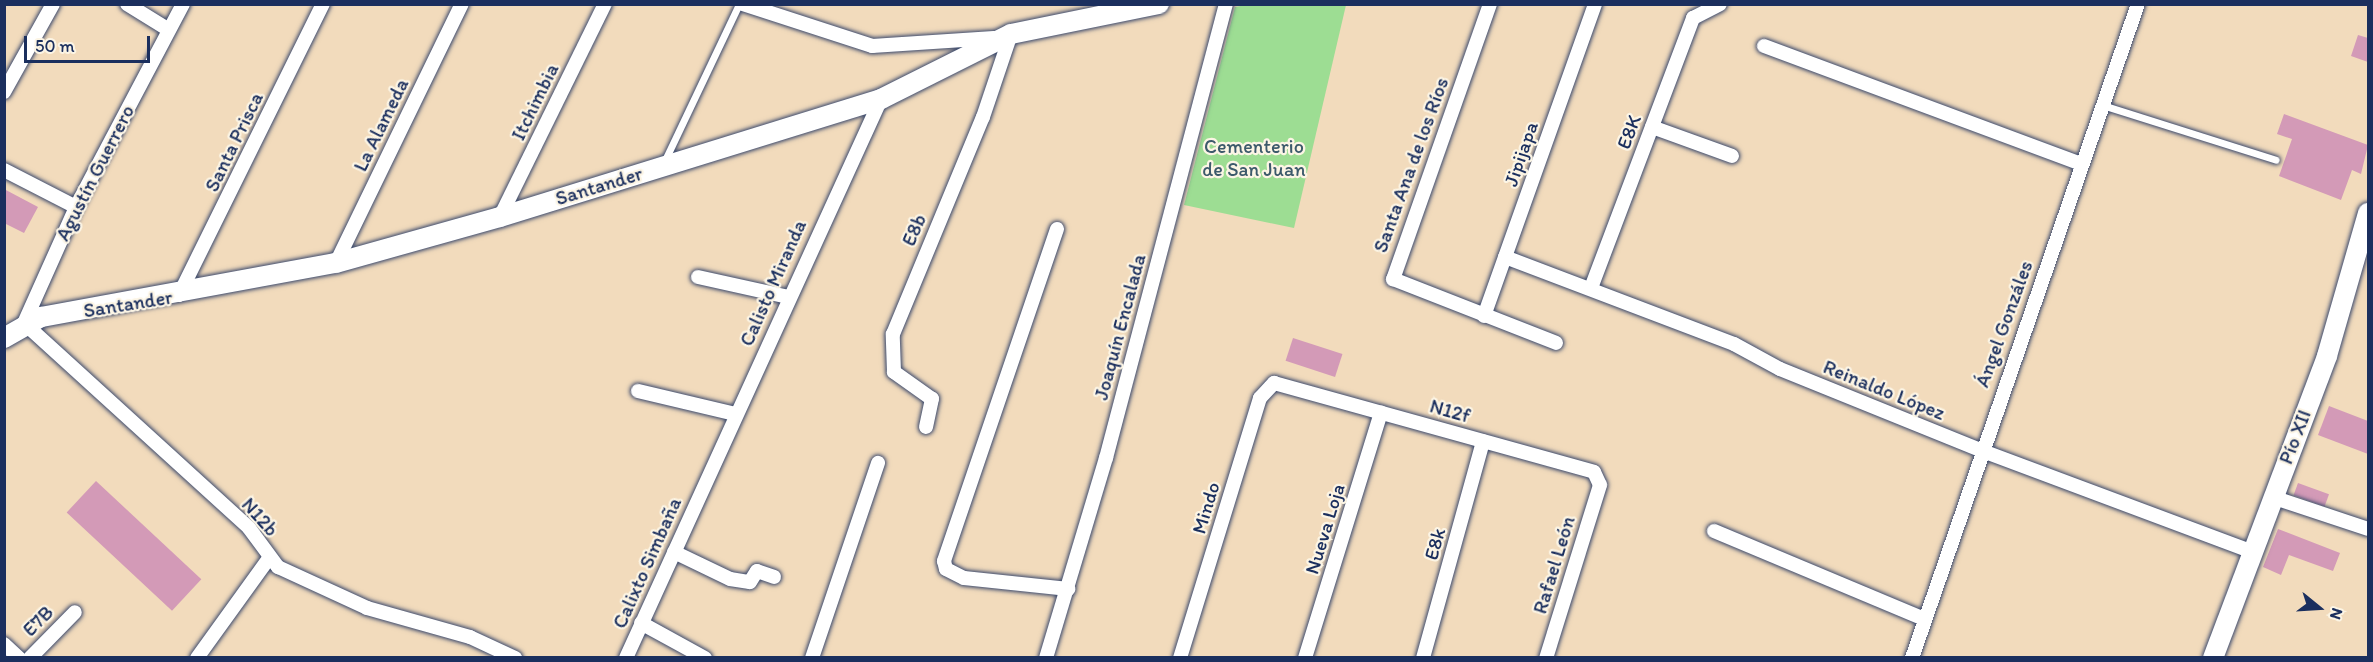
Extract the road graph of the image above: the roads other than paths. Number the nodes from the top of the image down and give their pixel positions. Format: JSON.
{"nodes":[{"id":1,"x":53,"y":4,"type":"edge"},
{"id":2,"x":126,"y":4,"type":"edge"},
{"id":3,"x":183,"y":4,"type":"edge"},
{"id":4,"x":323,"y":4,"type":"edge"},
{"id":5,"x":462,"y":4,"type":"edge"},
{"id":6,"x":605,"y":4,"type":"edge"},
{"id":7,"x":741,"y":4,"type":"edge"},
{"id":8,"x":1159,"y":4,"type":"edge"},
{"id":9,"x":1226,"y":4,"type":"edge"},
{"id":10,"x":1490,"y":4,"type":"edge"},
{"id":11,"x":1594,"y":4,"type":"edge"},
{"id":12,"x":1720,"y":4,"type":"edge"},
{"id":13,"x":2138,"y":4,"type":"edge"},
{"id":14,"x":169,"y":30,"type":"junction"},
{"id":15,"x":1005,"y":36,"type":"junction"},
{"id":16,"x":1764,"y":46,"type":"dead end"},
{"id":17,"x":4,"y":92,"type":"edge"},
{"id":18,"x":881,"y":99,"type":"junction"},
{"id":19,"x":2102,"y":105,"type":"junction"},
{"id":20,"x":1652,"y":127,"type":"junction"},
{"id":21,"x":1731,"y":156,"type":"dead end"},
{"id":22,"x":2276,"y":160,"type":"dead end"},
{"id":23,"x":2081,"y":164,"type":"junction"},
{"id":24,"x":662,"y":166,"type":"junction"},
{"id":25,"x":4,"y":170,"type":"edge"},
{"id":26,"x":76,"y":207,"type":"junction"},
{"id":27,"x":2368,"y":213,"type":"edge"},
{"id":28,"x":500,"y":217,"type":"junction"},
{"id":29,"x":1057,"y":229,"type":"dead end"},
{"id":30,"x":1505,"y":257,"type":"junction"},
{"id":31,"x":336,"y":263,"type":"junction"},
{"id":32,"x":698,"y":277,"type":"dead end"},
{"id":33,"x":1591,"y":288,"type":"junction"},
{"id":34,"x":179,"y":296,"type":"junction"},
{"id":35,"x":788,"y":297,"type":"junction"},
{"id":36,"x":1484,"y":316,"type":"junction"},
{"id":37,"x":24,"y":323,"type":"junction"},
{"id":38,"x":4,"y":338,"type":"edge"},
{"id":39,"x":1556,"y":343,"type":"dead end"},
{"id":40,"x":1281,"y":383,"type":"joint"},
{"id":41,"x":638,"y":391,"type":"dead end"},
{"id":42,"x":1381,"y":412,"type":"junction"},
{"id":43,"x":735,"y":414,"type":"junction"},
{"id":44,"x":926,"y":427,"type":"dead end"},
{"id":45,"x":1483,"y":441,"type":"junction"},
{"id":46,"x":1980,"y":450,"type":"junction"},
{"id":47,"x":878,"y":463,"type":"dead end"},
{"id":48,"x":704,"y":485,"type":"joint"},
{"id":49,"x":1600,"y":485,"type":"joint"},
{"id":50,"x":2272,"y":496,"type":"junction"},
{"id":51,"x":2368,"y":529,"type":"edge"},
{"id":52,"x":1714,"y":531,"type":"dead end"},
{"id":53,"x":674,"y":552,"type":"junction"},
{"id":54,"x":2253,"y":552,"type":"junction"},
{"id":55,"x":269,"y":558,"type":"junction"},
{"id":56,"x":774,"y":577,"type":"dead end"},
{"id":57,"x":1068,"y":589,"type":"junction"},
{"id":58,"x":75,"y":612,"type":"dead end"},
{"id":59,"x":1924,"y":619,"type":"junction"},
{"id":60,"x":642,"y":623,"type":"junction"},
{"id":61,"x":4,"y":644,"type":"edge"},
{"id":62,"x":19,"y":657,"type":"edge"},
{"id":63,"x":30,"y":657,"type":"edge"},
{"id":64,"x":197,"y":657,"type":"edge"},
{"id":65,"x":515,"y":657,"type":"edge"},
{"id":66,"x":626,"y":657,"type":"edge"},
{"id":67,"x":705,"y":657,"type":"edge"},
{"id":68,"x":812,"y":657,"type":"edge"},
{"id":69,"x":1046,"y":657,"type":"edge"},
{"id":70,"x":1180,"y":657,"type":"edge"},
{"id":71,"x":1305,"y":657,"type":"edge"},
{"id":72,"x":1423,"y":657,"type":"edge"},
{"id":73,"x":1546,"y":657,"type":"edge"},
{"id":74,"x":1912,"y":657,"type":"edge"},
{"id":75,"x":2214,"y":657,"type":"edge"}],
"edges":[{"from":1,"to":17,"type":"street"},
{"from":2,"to":14,"type":"street"},
{"from":3,"to":14,"type":"street","name":"Agustín Guerrero"},
{"from":4,"to":34,"type":"street","name":"Santa Prisca"},
{"from":5,"to":31,"type":"street","name":"La Alameda"},
{"from":6,"to":28,"type":"street","name":"Itchimbia"},
{"from":7,"to":15,"type":"street"},
{"from":7,"to":24,"type":"lane"},
{"from":8,"to":15,"type":"street","name":"Santander"},
{"from":9,"to":57,"type":"street","name":"Joaquín Encalada"},
{"from":10,"to":36,"type":"street","name":"Santa Ana de los Ríos"},
{"from":11,"to":30,"type":"street","name":"Jipijapa"},
{"from":12,"to":20,"type":"street","name":"E8K"},
{"from":13,"to":19,"type":"street","name":"Ángel Gonzáles"},
{"from":14,"to":26,"type":"street","name":"Agustín Guerrero"},
{"from":15,"to":18,"type":"street","name":"Santander"},
{"from":15,"to":44,"type":"street","name":"E8b"},
{"from":16,"to":23,"type":"street"},
{"from":18,"to":24,"type":"street","name":"Santander"},
{"from":18,"to":35,"type":"street","name":"Calisto Miranda"},
{"from":19,"to":22,"type":"lane"},
{"from":19,"to":23,"type":"street","name":"Ángel Gonzáles"},
{"from":20,"to":21,"type":"street"},
{"from":20,"to":33,"type":"street","name":"E8K"},
{"from":23,"to":46,"type":"street","name":"Ángel Gonzáles"},
{"from":24,"to":28,"type":"street","name":"Santander"},
{"from":25,"to":26,"type":"street"},
{"from":26,"to":37,"type":"street","name":"Agustín Guerrero"},
{"from":27,"to":50,"type":"street","name":"Pío XII"},
{"from":28,"to":31,"type":"street","name":"Santander"},
{"from":29,"to":57,"type":"street"},
{"from":30,"to":33,"type":"street","name":"Reinaldo López"},
{"from":30,"to":36,"type":"street","name":"Jipijapa"},
{"from":31,"to":34,"type":"street","name":"Santander"},
{"from":32,"to":35,"type":"street"},
{"from":33,"to":46,"type":"street","name":"Reinaldo López"},
{"from":34,"to":37,"type":"street","name":"Santander"},
{"from":35,"to":43,"type":"street","name":"Calisto Miranda"},
{"from":36,"to":39,"type":"street"},
{"from":37,"to":38,"type":"street","name":"Agustín Guerrero"},
{"from":37,"to":55,"type":"street","name":"N12b"},
{"from":40,"to":42,"type":"street","name":"N12f"},
{"from":40,"to":70,"type":"street","name":"Mindo"},
{"from":41,"to":43,"type":"street"},
{"from":42,"to":45,"type":"street","name":"N12f"},
{"from":42,"to":71,"type":"street","name":"Nueva Loja"},
{"from":43,"to":48,"type":"street","name":"Calisto Miranda"},
{"from":45,"to":49,"type":"street","name":"N12f"},
{"from":45,"to":72,"type":"street","name":"E8k"},
{"from":46,"to":54,"type":"street","name":"Reinaldo López"},
{"from":46,"to":59,"type":"street","name":"Ángel Gonzáles"},
{"from":47,"to":68,"type":"street"},
{"from":48,"to":53,"type":"street","name":"Calixto Simbaña"},
{"from":49,"to":73,"type":"street","name":"Rafael León"},
{"from":50,"to":51,"type":"street"},
{"from":50,"to":54,"type":"street","name":"Pío XII"},
{"from":52,"to":59,"type":"street"},
{"from":53,"to":56,"type":"street"},
{"from":53,"to":60,"type":"street","name":"Calixto Simbaña"},
{"from":54,"to":75,"type":"street","name":"Pío XII"},
{"from":55,"to":64,"type":"street"},
{"from":55,"to":65,"type":"street","name":"N12b"},
{"from":57,"to":69,"type":"street","name":"Joaquín Encalada"},
{"from":58,"to":63,"type":"street","name":"E7B"},
{"from":59,"to":74,"type":"street","name":"Ángel Gonzáles"},
{"from":60,"to":66,"type":"street","name":"Calixto Simbaña"},
{"from":60,"to":67,"type":"street"},
{"from":61,"to":62,"type":"street"}]}
